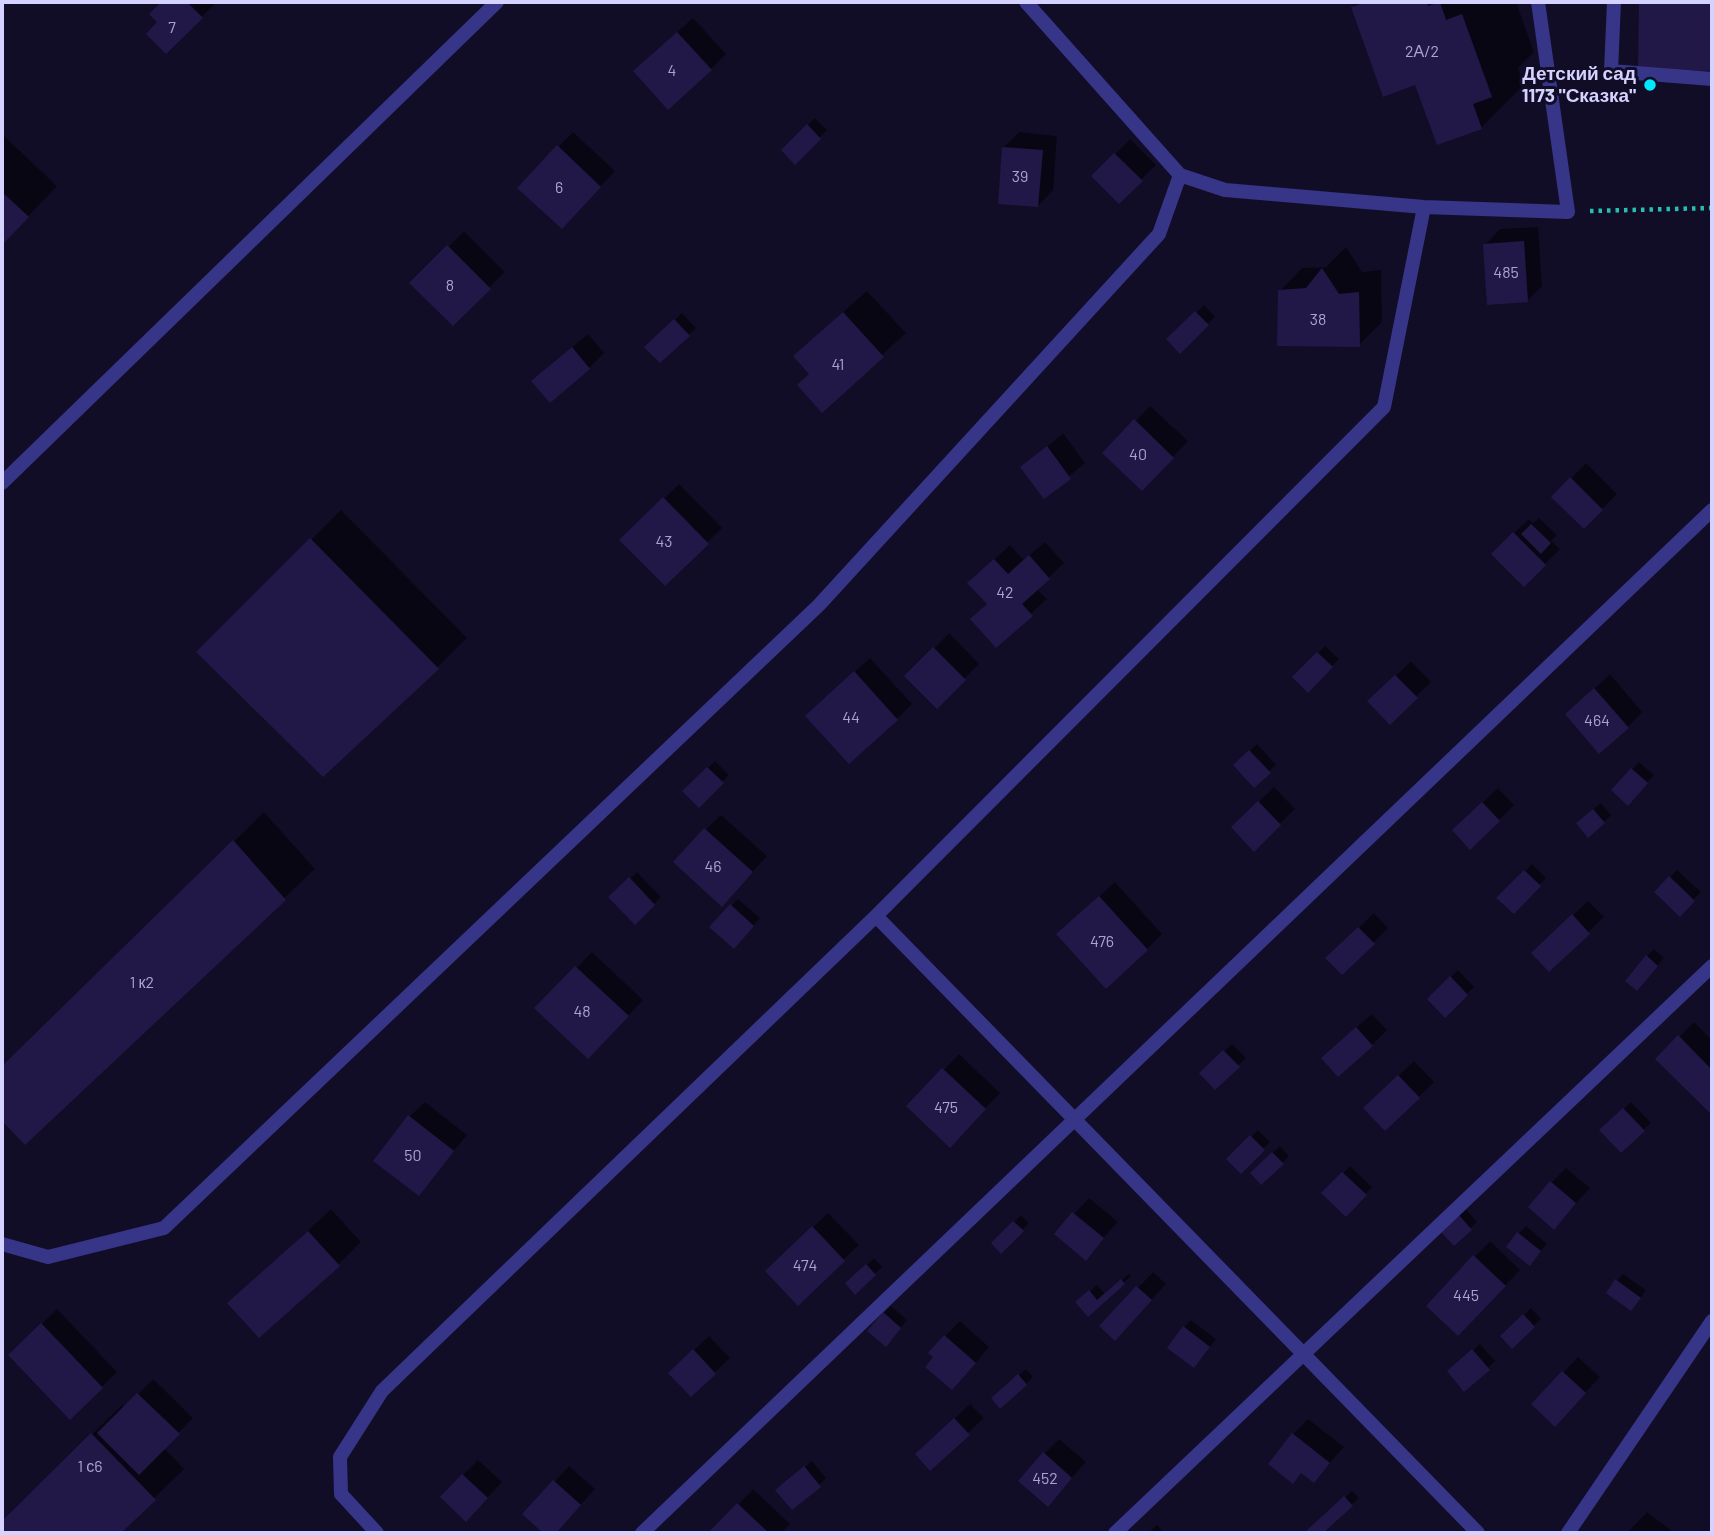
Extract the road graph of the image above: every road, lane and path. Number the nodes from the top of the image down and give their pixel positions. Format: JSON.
{"nodes":[{"id":1,"x":497,"y":2,"type":"edge"},
{"id":2,"x":1026,"y":2,"type":"edge"},
{"id":3,"x":1538,"y":2,"type":"edge"},
{"id":4,"x":1614,"y":2,"type":"edge"},
{"id":5,"x":1712,"y":79,"type":"edge"},
{"id":6,"x":1180,"y":175,"type":"junction"},
{"id":7,"x":1424,"y":206,"type":"junction"},
{"id":8,"x":1712,"y":208,"type":"edge"},
{"id":9,"x":1568,"y":212,"type":"junction"},
{"id":10,"x":2,"y":483,"type":"edge"},
{"id":11,"x":1712,"y":510,"type":"edge"},
{"id":12,"x":876,"y":916,"type":"junction"},
{"id":13,"x":1712,"y":966,"type":"edge"},
{"id":14,"x":1076,"y":1119,"type":"junction"},
{"id":15,"x":2,"y":1244,"type":"edge"},
{"id":16,"x":1712,"y":1321,"type":"edge"},
{"id":17,"x":1303,"y":1353,"type":"junction"},
{"id":18,"x":377,"y":1533,"type":"edge"},
{"id":19,"x":642,"y":1533,"type":"edge"},
{"id":20,"x":1115,"y":1533,"type":"edge"},
{"id":21,"x":1478,"y":1533,"type":"edge"},
{"id":22,"x":1567,"y":1533,"type":"edge"}],
"edges":[{"from":1,"to":10,"type":"lane"},
{"from":2,"to":6,"type":"lane"},
{"from":3,"to":9,"type":"lane"},
{"from":4,"to":5,"type":"lane"},
{"from":6,"to":7,"type":"lane"},
{"from":6,"to":15,"type":"lane"},
{"from":7,"to":9,"type":"lane"},
{"from":7,"to":12,"type":"lane"},
{"from":8,"to":9,"type":"path"},
{"from":11,"to":14,"type":"lane"},
{"from":12,"to":14,"type":"lane"},
{"from":12,"to":18,"type":"lane"},
{"from":13,"to":17,"type":"lane"},
{"from":14,"to":17,"type":"lane"},
{"from":14,"to":19,"type":"lane"},
{"from":16,"to":22,"type":"lane"},
{"from":17,"to":20,"type":"lane"},
{"from":17,"to":21,"type":"lane"}]}
